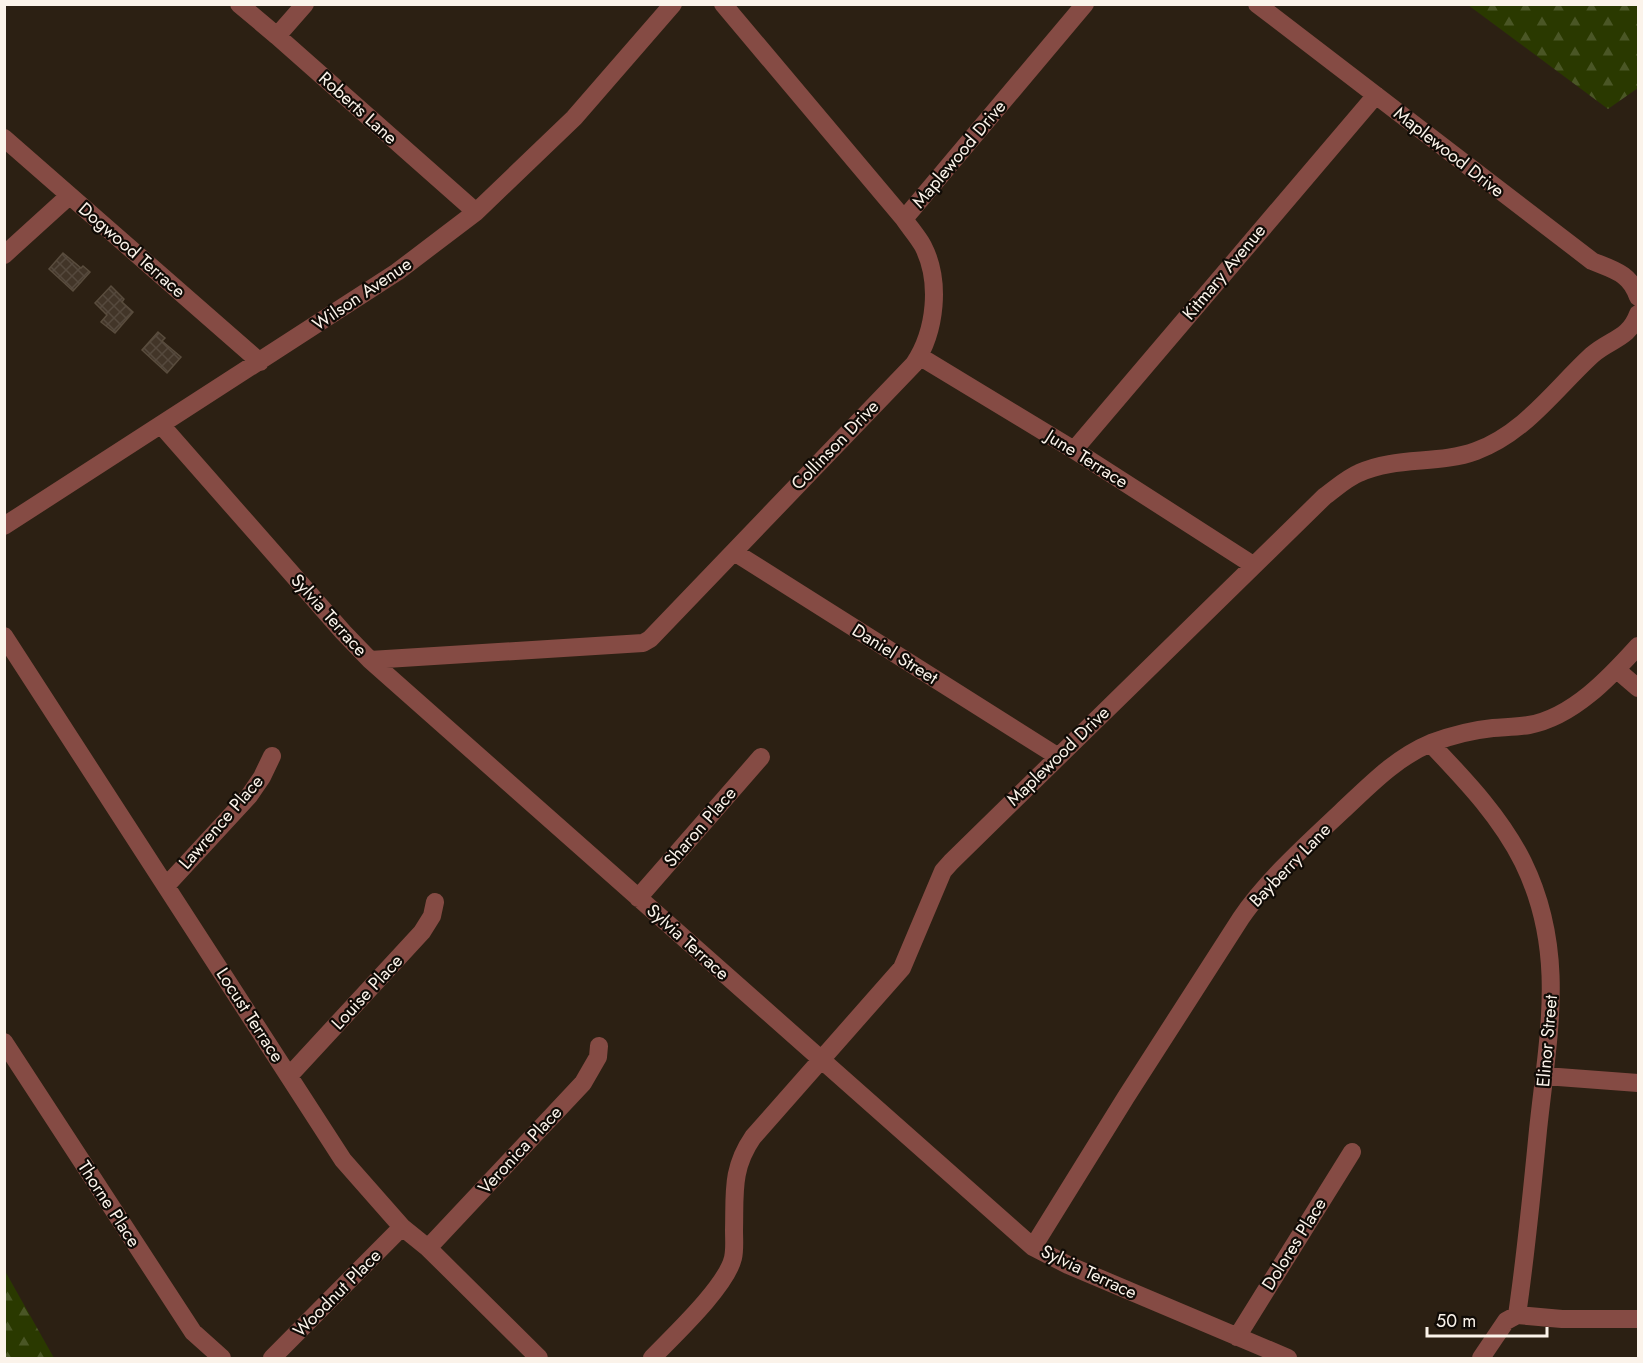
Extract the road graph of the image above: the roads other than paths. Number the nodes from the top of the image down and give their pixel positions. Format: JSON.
{"nodes":[{"id":1,"x":239,"y":4,"type":"edge"},
{"id":2,"x":305,"y":4,"type":"edge"},
{"id":3,"x":673,"y":4,"type":"edge"},
{"id":4,"x":723,"y":4,"type":"edge"},
{"id":5,"x":1257,"y":4,"type":"edge"},
{"id":6,"x":1076,"y":7,"type":"edge"},
{"id":7,"x":277,"y":36,"type":"junction"},
{"id":8,"x":1376,"y":95,"type":"junction"},
{"id":9,"x":4,"y":138,"type":"edge"},
{"id":10,"x":69,"y":196,"type":"junction"},
{"id":11,"x":476,"y":212,"type":"junction"},
{"id":12,"x":904,"y":219,"type":"junction"},
{"id":13,"x":4,"y":255,"type":"edge"},
{"id":14,"x":1638,"y":297,"type":"edge"},
{"id":15,"x":1638,"y":314,"type":"edge"},
{"id":16,"x":919,"y":356,"type":"junction"},
{"id":17,"x":260,"y":362,"type":"junction"},
{"id":18,"x":162,"y":426,"type":"junction"},
{"id":19,"x":1074,"y":450,"type":"junction"},
{"id":20,"x":4,"y":526,"type":"edge"},
{"id":21,"x":734,"y":552,"type":"junction"},
{"id":22,"x":1252,"y":565,"type":"junction"},
{"id":23,"x":4,"y":636,"type":"edge"},
{"id":24,"x":1638,"y":646,"type":"edge"},
{"id":25,"x":370,"y":660,"type":"junction"},
{"id":26,"x":1617,"y":670,"type":"junction"},
{"id":27,"x":1638,"y":688,"type":"edge"},
{"id":28,"x":1431,"y":744,"type":"junction"},
{"id":29,"x":272,"y":756,"type":"dead end"},
{"id":30,"x":1057,"y":756,"type":"junction"},
{"id":31,"x":761,"y":757,"type":"dead end"},
{"id":32,"x":166,"y":886,"type":"junction"},
{"id":33,"x":638,"y":898,"type":"junction"},
{"id":34,"x":435,"y":902,"type":"dead end"},
{"id":35,"x":4,"y":1042,"type":"edge"},
{"id":36,"x":599,"y":1046,"type":"dead end"},
{"id":37,"x":821,"y":1061,"type":"junction"},
{"id":38,"x":289,"y":1076,"type":"junction"},
{"id":39,"x":1545,"y":1076,"type":"junction"},
{"id":40,"x":1638,"y":1083,"type":"edge"},
{"id":41,"x":1352,"y":1152,"type":"dead end"},
{"id":42,"x":402,"y":1227,"type":"junction"},
{"id":43,"x":1033,"y":1247,"type":"junction"},
{"id":44,"x":428,"y":1248,"type":"junction"},
{"id":45,"x":1517,"y":1315,"type":"junction"},
{"id":46,"x":1638,"y":1319,"type":"edge"},
{"id":47,"x":1237,"y":1337,"type":"junction"},
{"id":48,"x":222,"y":1359,"type":"edge"},
{"id":49,"x":272,"y":1359,"type":"edge"},
{"id":50,"x":539,"y":1359,"type":"edge"},
{"id":51,"x":652,"y":1359,"type":"edge"},
{"id":52,"x":1288,"y":1359,"type":"edge"},
{"id":53,"x":1481,"y":1359,"type":"edge"}],
"edges":[{"from":1,"to":7,"type":"street","name":"Roberts Lane"},
{"from":2,"to":7,"type":"street"},
{"from":3,"to":11,"type":"street","name":"Wilson Avenue"},
{"from":4,"to":12,"type":"street","name":"Collinson Drive"},
{"from":5,"to":8,"type":"street","name":"Maplewood Drive"},
{"from":6,"to":12,"type":"street","name":"Maplewood Drive"},
{"from":7,"to":11,"type":"street","name":"Roberts Lane"},
{"from":8,"to":14,"type":"street","name":"Maplewood Drive"},
{"from":8,"to":19,"type":"street","name":"Kitmary Avenue"},
{"from":9,"to":10,"type":"street","name":"Dogwood Terrace"},
{"from":10,"to":13,"type":"street"},
{"from":10,"to":17,"type":"street","name":"Dogwood Terrace"},
{"from":11,"to":17,"type":"street","name":"Wilson Avenue"},
{"from":12,"to":16,"type":"street","name":"Collinson Drive"},
{"from":15,"to":22,"type":"street","name":"Maplewood Drive"},
{"from":16,"to":19,"type":"street","name":"June Terrace"},
{"from":16,"to":21,"type":"street","name":"Collinson Drive"},
{"from":17,"to":18,"type":"street","name":"Wilson Avenue"},
{"from":18,"to":20,"type":"street","name":"Wilson Avenue"},
{"from":18,"to":25,"type":"street","name":"Sylvia Terrace"},
{"from":19,"to":22,"type":"street","name":"June Terrace"},
{"from":21,"to":25,"type":"street","name":"Collinson Drive"},
{"from":21,"to":30,"type":"street","name":"Daniel Street"},
{"from":22,"to":30,"type":"street","name":"Maplewood Drive"},
{"from":23,"to":32,"type":"street","name":"Locust Terrace"},
{"from":24,"to":26,"type":"street","name":"Bayberry Lane"},
{"from":25,"to":33,"type":"street","name":"Sylvia Terrace"},
{"from":26,"to":27,"type":"street"},
{"from":26,"to":28,"type":"street","name":"Bayberry Lane"},
{"from":28,"to":39,"type":"street","name":"Elinor Street"},
{"from":28,"to":43,"type":"street","name":"Bayberry Lane"},
{"from":29,"to":32,"type":"street","name":"Lawrence Place"},
{"from":30,"to":37,"type":"street","name":"Maplewood Drive"},
{"from":31,"to":33,"type":"street","name":"Sharon Place"},
{"from":32,"to":38,"type":"street","name":"Locust Terrace"},
{"from":33,"to":37,"type":"street","name":"Sylvia Terrace"},
{"from":34,"to":38,"type":"street","name":"Louise Place"},
{"from":35,"to":48,"type":"street","name":"Thorne Place"},
{"from":36,"to":44,"type":"street","name":"Veronica Place"},
{"from":37,"to":43,"type":"street","name":"Sylvia Terrace"},
{"from":37,"to":51,"type":"street","name":"Maplewood Drive"},
{"from":38,"to":42,"type":"street","name":"Locust Terrace"},
{"from":39,"to":40,"type":"street"},
{"from":39,"to":45,"type":"street","name":"Elinor Street"},
{"from":41,"to":47,"type":"street","name":"Dolores Place"},
{"from":42,"to":44,"type":"street","name":"Locust Terrace"},
{"from":42,"to":49,"type":"street","name":"Woodnut Place"},
{"from":43,"to":47,"type":"street","name":"Sylvia Terrace"},
{"from":44,"to":50,"type":"street","name":"Locust Terrace"},
{"from":45,"to":46,"type":"street"},
{"from":45,"to":53,"type":"street"},
{"from":47,"to":52,"type":"street","name":"Sylvia Terrace"}]}
